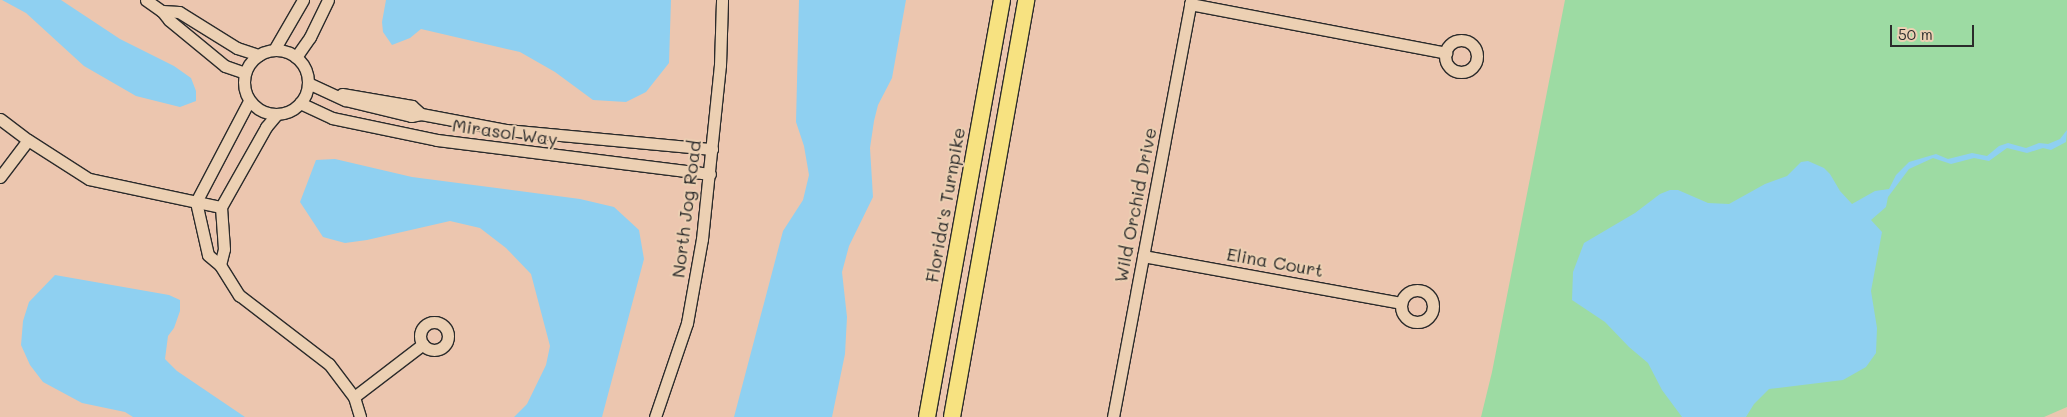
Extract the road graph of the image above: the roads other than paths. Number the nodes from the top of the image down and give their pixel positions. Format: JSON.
{"nodes":[{"id":1,"x":146,"y":0,"type":"edge"},
{"id":2,"x":303,"y":0,"type":"edge"},
{"id":3,"x":328,"y":0,"type":"edge"},
{"id":4,"x":722,"y":0,"type":"edge"},
{"id":5,"x":1002,"y":0,"type":"edge"},
{"id":6,"x":1026,"y":0,"type":"edge"},
{"id":7,"x":1191,"y":2,"type":"edge"},
{"id":8,"x":162,"y":11,"type":"junction"},
{"id":9,"x":274,"y":50,"type":"junction"},
{"id":10,"x":1446,"y":53,"type":"dead end"},
{"id":11,"x":258,"y":55,"type":"junction"},
{"id":12,"x":296,"y":57,"type":"junction"},
{"id":13,"x":244,"y":73,"type":"junction"},
{"id":14,"x":308,"y":83,"type":"junction"},
{"id":15,"x":249,"y":101,"type":"junction"},
{"id":16,"x":300,"y":103,"type":"junction"},
{"id":17,"x":277,"y":114,"type":"junction"},
{"id":18,"x":0,"y":119,"type":"edge"},
{"id":19,"x":28,"y":140,"type":"junction"},
{"id":20,"x":712,"y":149,"type":"junction"},
{"id":21,"x":710,"y":174,"type":"junction"},
{"id":22,"x":0,"y":176,"type":"edge"},
{"id":23,"x":196,"y":202,"type":"junction"},
{"id":24,"x":222,"y":207,"type":"junction"},
{"id":25,"x":1143,"y":256,"type":"junction"},
{"id":26,"x":220,"y":265,"type":"junction"},
{"id":27,"x":1401,"y":303,"type":"dead end"},
{"id":28,"x":423,"y":344,"type":"dead end"},
{"id":29,"x":354,"y":397,"type":"junction"},
{"id":30,"x":360,"y":417,"type":"edge"},
{"id":31,"x":655,"y":417,"type":"edge"},
{"id":32,"x":927,"y":417,"type":"edge"},
{"id":33,"x":952,"y":417,"type":"edge"},
{"id":34,"x":1113,"y":417,"type":"edge"}],
"edges":[{"from":1,"to":8,"type":"street"},
{"from":2,"to":9,"type":"street"},
{"from":3,"to":12,"type":"street"},
{"from":4,"to":20,"type":"street","name":"North Jog Road"},
{"from":5,"to":32,"type":"highway","name":"Florida's Turnpike"},
{"from":6,"to":33,"type":"highway"},
{"from":7,"to":10,"type":"street"},
{"from":7,"to":25,"type":"street","name":"Wild Orchid Drive"},
{"from":8,"to":11,"type":"street"},
{"from":8,"to":13,"type":"street"},
{"from":9,"to":11,"type":"street"},
{"from":9,"to":12,"type":"street"},
{"from":11,"to":13,"type":"street"},
{"from":12,"to":14,"type":"street"},
{"from":13,"to":15,"type":"street"},
{"from":14,"to":16,"type":"street"},
{"from":14,"to":20,"type":"street","name":"Mirasol Way"},
{"from":15,"to":17,"type":"street"},
{"from":15,"to":23,"type":"street"},
{"from":16,"to":17,"type":"street"},
{"from":16,"to":21,"type":"street","name":"Mirasol Way"},
{"from":17,"to":24,"type":"street"},
{"from":18,"to":19,"type":"street"},
{"from":19,"to":22,"type":"street"},
{"from":19,"to":23,"type":"street"},
{"from":20,"to":21,"type":"street","name":"North Jog Road"},
{"from":21,"to":31,"type":"street","name":"North Jog Road"},
{"from":23,"to":24,"type":"street"},
{"from":23,"to":26,"type":"street"},
{"from":24,"to":26,"type":"street"},
{"from":25,"to":27,"type":"street","name":"Elina Court"},
{"from":25,"to":34,"type":"street","name":"Wild Orchid Drive"},
{"from":26,"to":29,"type":"street"},
{"from":28,"to":29,"type":"street"},
{"from":29,"to":30,"type":"street"}]}
